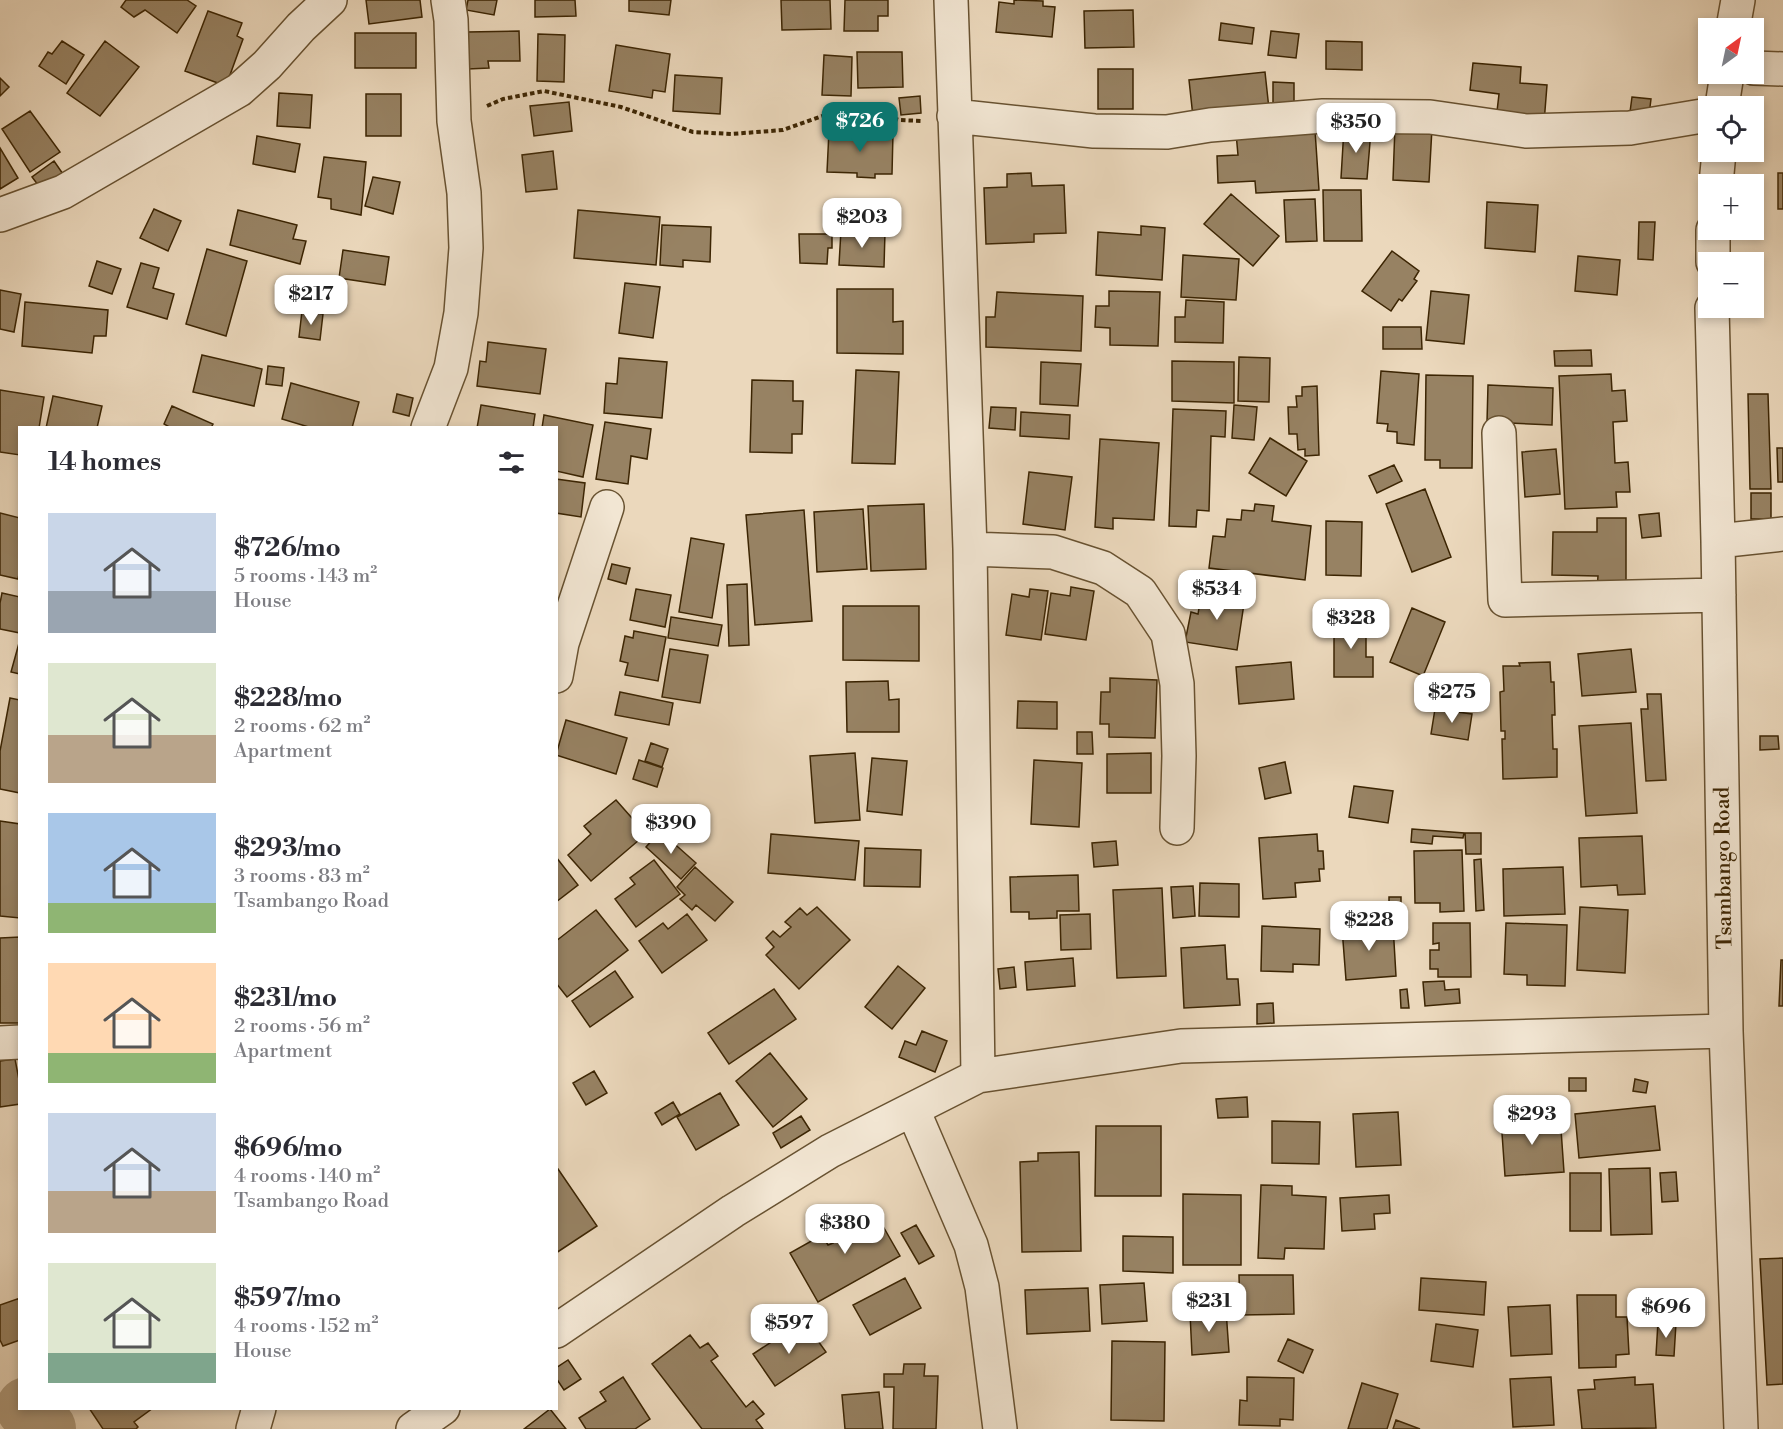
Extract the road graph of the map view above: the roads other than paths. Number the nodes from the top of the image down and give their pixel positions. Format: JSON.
{"nodes":[{"id":1,"x":327,"y":0,"type":"edge"},
{"id":2,"x":448,"y":0,"type":"edge"},
{"id":3,"x":951,"y":0,"type":"edge"},
{"id":4,"x":1738,"y":0,"type":"edge"},
{"id":5,"x":1735,"y":18,"type":"edge"},
{"id":6,"x":1764,"y":68,"type":"edge"},
{"id":7,"x":1783,"y":69,"type":"edge"},
{"id":8,"x":954,"y":116,"type":"junction"},
{"id":9,"x":1698,"y":117,"type":"edge"},
{"id":10,"x":0,"y":215,"type":"edge"},
{"id":11,"x":1712,"y":318,"type":"edge"},
{"id":12,"x":429,"y":426,"type":"edge"},
{"id":13,"x":1499,"y":433,"type":"dead end"},
{"id":14,"x":607,"y":507,"type":"dead end"},
{"id":15,"x":1783,"y":534,"type":"edge"},
{"id":16,"x":1718,"y":541,"type":"junction"},
{"id":17,"x":970,"y":549,"type":"junction"},
{"id":18,"x":1719,"y":595,"type":"junction"},
{"id":19,"x":558,"y":665,"type":"edge"},
{"id":20,"x":1177,"y":828,"type":"dead end"},
{"id":21,"x":1726,"y":1031,"type":"junction"},
{"id":22,"x":18,"y":1042,"type":"edge"},
{"id":23,"x":0,"y":1043,"type":"edge"},
{"id":24,"x":978,"y":1076,"type":"junction"},
{"id":25,"x":913,"y":1110,"type":"junction"},
{"id":26,"x":558,"y":1330,"type":"edge"},
{"id":27,"x":258,"y":1410,"type":"edge"},
{"id":28,"x":440,"y":1410,"type":"edge"},
{"id":29,"x":253,"y":1429,"type":"edge"},
{"id":30,"x":413,"y":1429,"type":"edge"},
{"id":31,"x":999,"y":1429,"type":"edge"},
{"id":32,"x":1741,"y":1429,"type":"edge"}],
"edges":[{"from":1,"to":10,"type":"street"},
{"from":2,"to":12,"type":"street"},
{"from":3,"to":8,"type":"street"},
{"from":4,"to":5,"type":"street"},
{"from":6,"to":7,"type":"street"},
{"from":8,"to":9,"type":"street"},
{"from":8,"to":17,"type":"street"},
{"from":11,"to":16,"type":"street","name":"Tsambango Road"},
{"from":13,"to":18,"type":"street"},
{"from":14,"to":19,"type":"street"},
{"from":15,"to":16,"type":"street"},
{"from":16,"to":18,"type":"street","name":"Tsambango Road"},
{"from":17,"to":20,"type":"street"},
{"from":17,"to":24,"type":"street"},
{"from":18,"to":21,"type":"street","name":"Tsambango Road"},
{"from":21,"to":24,"type":"street"},
{"from":21,"to":32,"type":"street","name":"Tsambango Road"},
{"from":22,"to":23,"type":"street"},
{"from":24,"to":25,"type":"street"},
{"from":25,"to":26,"type":"street"},
{"from":25,"to":31,"type":"street"},
{"from":27,"to":29,"type":"street"},
{"from":28,"to":30,"type":"street"}]}
